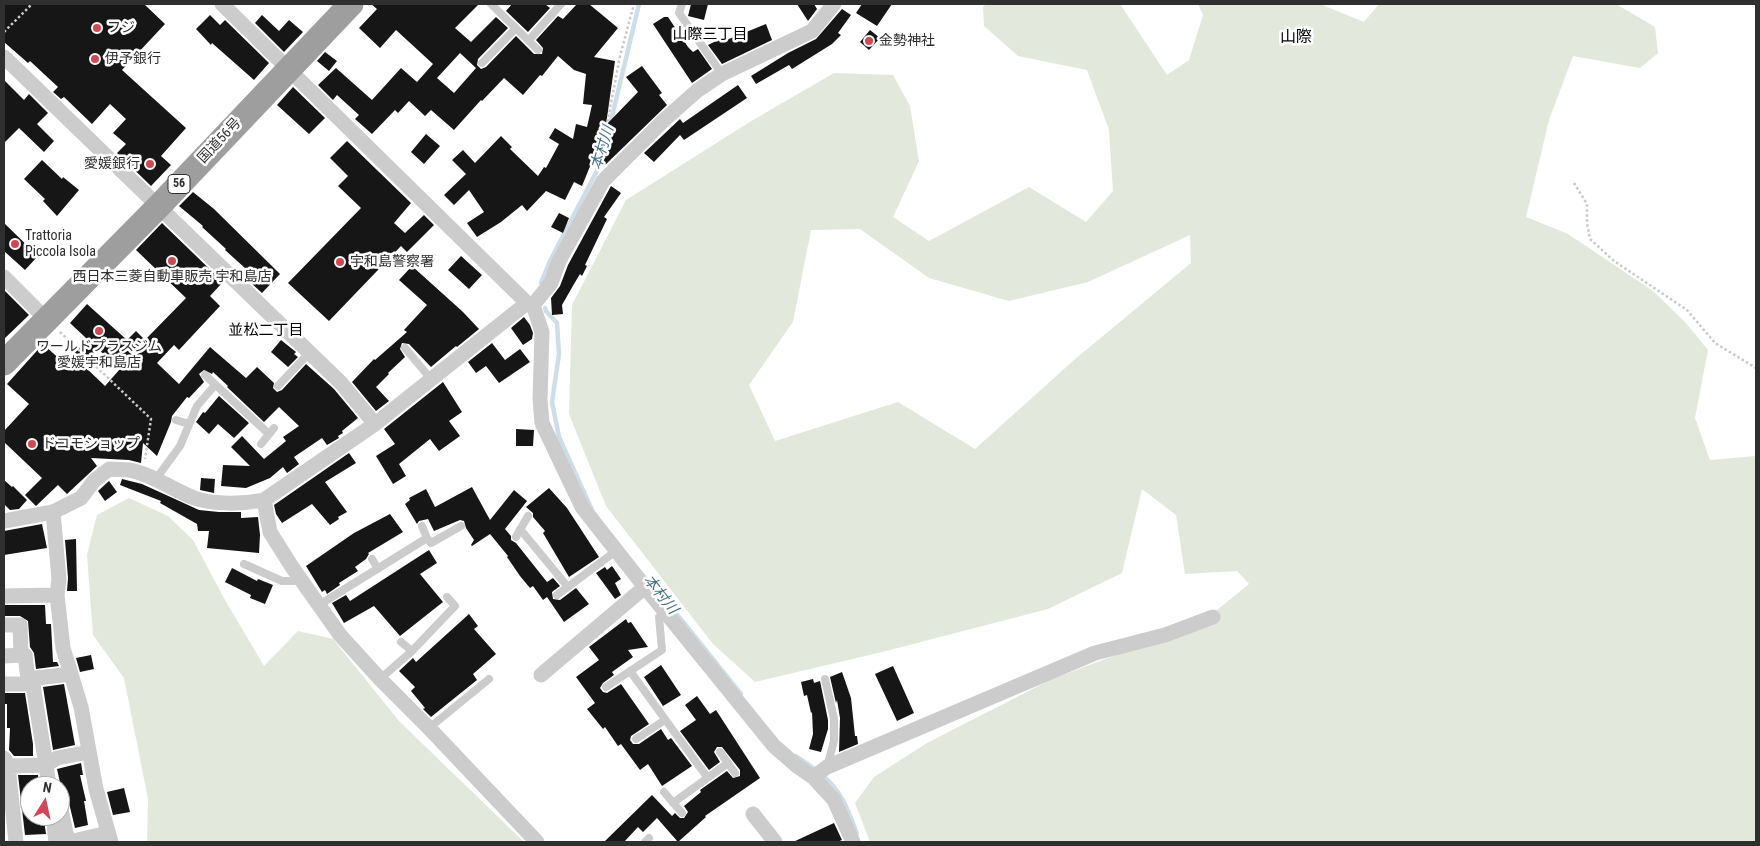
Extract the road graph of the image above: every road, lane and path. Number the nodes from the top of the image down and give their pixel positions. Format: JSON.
{"nodes":[{"id":1,"x":32,"y":4,"type":"edge"},
{"id":2,"x":222,"y":4,"type":"edge"},
{"id":3,"x":351,"y":4,"type":"edge"},
{"id":4,"x":491,"y":4,"type":"edge"},
{"id":5,"x":561,"y":4,"type":"edge"},
{"id":6,"x":634,"y":4,"type":"edge"},
{"id":7,"x":682,"y":4,"type":"edge"},
{"id":8,"x":834,"y":4,"type":"edge"},
{"id":9,"x":516,"y":28,"type":"junction"},
{"id":10,"x":4,"y":32,"type":"edge"},
{"id":11,"x":529,"y":40,"type":"junction"},
{"id":12,"x":538,"y":50,"type":"dead end"},
{"id":13,"x":4,"y":57,"type":"edge"},
{"id":14,"x":482,"y":63,"type":"dead end"},
{"id":15,"x":289,"y":68,"type":"junction"},
{"id":16,"x":722,"y":74,"type":"junction"},
{"id":17,"x":603,"y":181,"type":"junction"},
{"id":18,"x":1574,"y":183,"type":"dead end"},
{"id":19,"x":158,"y":206,"type":"junction"},
{"id":20,"x":4,"y":277,"type":"edge"},
{"id":21,"x":530,"y":304,"type":"junction"},
{"id":22,"x":46,"y":319,"type":"junction"},
{"id":23,"x":405,"y":348,"type":"dead end"},
{"id":24,"x":309,"y":353,"type":"junction"},
{"id":25,"x":4,"y":363,"type":"edge"},
{"id":26,"x":1756,"y":368,"type":"edge"},
{"id":27,"x":205,"y":375,"type":"dead end"},
{"id":28,"x":431,"y":379,"type":"junction"},
{"id":29,"x":215,"y":385,"type":"junction"},
{"id":30,"x":278,"y":386,"type":"dead end"},
{"id":31,"x":176,"y":420,"type":"dead end"},
{"id":32,"x":189,"y":424,"type":"junction"},
{"id":33,"x":374,"y":424,"type":"junction"},
{"id":34,"x":261,"y":444,"type":"dead end"},
{"id":35,"x":149,"y":477,"type":"junction"},
{"id":36,"x":264,"y":500,"type":"junction"},
{"id":37,"x":53,"y":512,"type":"junction"},
{"id":38,"x":528,"y":516,"type":"dead end"},
{"id":39,"x":4,"y":522,"type":"edge"},
{"id":40,"x":422,"y":526,"type":"dead end"},
{"id":41,"x":461,"y":526,"type":"dead end"},
{"id":42,"x":520,"y":529,"type":"junction"},
{"id":43,"x":516,"y":537,"type":"dead end"},
{"id":44,"x":427,"y":538,"type":"junction"},
{"id":45,"x":616,"y":551,"type":"junction"},
{"id":46,"x":372,"y":559,"type":"dead end"},
{"id":47,"x":244,"y":564,"type":"dead end"},
{"id":48,"x":378,"y":568,"type":"junction"},
{"id":49,"x":302,"y":581,"type":"junction"},
{"id":50,"x":568,"y":587,"type":"junction"},
{"id":51,"x":645,"y":587,"type":"junction"},
{"id":52,"x":57,"y":595,"type":"junction"},
{"id":53,"x":557,"y":595,"type":"dead end"},
{"id":54,"x":4,"y":596,"type":"edge"},
{"id":55,"x":447,"y":597,"type":"dead end"},
{"id":56,"x":319,"y":605,"type":"junction"},
{"id":57,"x":665,"y":612,"type":"junction"},
{"id":58,"x":1214,"y":617,"type":"dead end"},
{"id":59,"x":4,"y":625,"type":"edge"},
{"id":60,"x":402,"y":642,"type":"dead end"},
{"id":61,"x":412,"y":651,"type":"junction"},
{"id":62,"x":21,"y":655,"type":"junction"},
{"id":63,"x":4,"y":656,"type":"edge"},
{"id":64,"x":630,"y":671,"type":"junction"},
{"id":65,"x":71,"y":674,"type":"junction"},
{"id":66,"x":541,"y":675,"type":"dead end"},
{"id":67,"x":825,"y":678,"type":"dead end"},
{"id":68,"x":30,"y":679,"type":"junction"},
{"id":69,"x":380,"y":679,"type":"junction"},
{"id":70,"x":489,"y":679,"type":"dead end"},
{"id":71,"x":4,"y":684,"type":"edge"},
{"id":72,"x":606,"y":687,"type":"dead end"},
{"id":73,"x":665,"y":720,"type":"junction"},
{"id":74,"x":428,"y":728,"type":"junction"},
{"id":75,"x":636,"y":739,"type":"dead end"},
{"id":76,"x":89,"y":752,"type":"junction"},
{"id":77,"x":720,"y":752,"type":"dead end"},
{"id":78,"x":5,"y":760,"type":"edge"},
{"id":79,"x":728,"y":763,"type":"junction"},
{"id":80,"x":46,"y":765,"type":"junction"},
{"id":81,"x":820,"y":772,"type":"junction"},
{"id":82,"x":735,"y":773,"type":"dead end"},
{"id":83,"x":48,"y":776,"type":"edge"},
{"id":84,"x":707,"y":777,"type":"junction"},
{"id":85,"x":664,"y":792,"type":"dead end"},
{"id":86,"x":673,"y":803,"type":"junction"},
{"id":87,"x":682,"y":813,"type":"dead end"},
{"id":88,"x":753,"y":814,"type":"dead end"},
{"id":89,"x":54,"y":826,"type":"edge"},
{"id":90,"x":65,"y":826,"type":"edge"},
{"id":91,"x":110,"y":838,"type":"edge"},
{"id":92,"x":16,"y":842,"type":"edge"},
{"id":93,"x":56,"y":842,"type":"edge"},
{"id":94,"x":70,"y":842,"type":"edge"},
{"id":95,"x":537,"y":842,"type":"edge"},
{"id":96,"x":775,"y":842,"type":"edge"},
{"id":97,"x":853,"y":842,"type":"edge"}],
"edges":[{"from":1,"to":10,"type":"path"},
{"from":2,"to":15,"type":"street"},
{"from":3,"to":15,"type":"highway","name":"国道56号","number":"56"},
{"from":4,"to":9,"type":"lane"},
{"from":5,"to":11,"type":"lane"},
{"from":6,"to":17,"type":"path"},
{"from":7,"to":16,"type":"lane"},
{"from":8,"to":16,"type":"street"},
{"from":9,"to":11,"type":"lane"},
{"from":9,"to":14,"type":"lane"},
{"from":11,"to":12,"type":"lane"},
{"from":13,"to":19,"type":"street"},
{"from":15,"to":19,"type":"highway","name":"国道56号","number":"56"},
{"from":15,"to":21,"type":"street"},
{"from":16,"to":17,"type":"street"},
{"from":17,"to":21,"type":"street"},
{"from":18,"to":26,"type":"path"},
{"from":19,"to":22,"type":"highway","name":"国道56号","number":"56"},
{"from":19,"to":24,"type":"street"},
{"from":20,"to":22,"type":"street"},
{"from":21,"to":28,"type":"street"},
{"from":21,"to":45,"type":"street"},
{"from":22,"to":25,"type":"highway","name":"国道56号","number":"56"},
{"from":22,"to":35,"type":"path"},
{"from":23,"to":28,"type":"lane"},
{"from":24,"to":30,"type":"lane"},
{"from":24,"to":33,"type":"street"},
{"from":27,"to":29,"type":"lane"},
{"from":28,"to":33,"type":"street"},
{"from":29,"to":32,"type":"lane"},
{"from":29,"to":34,"type":"lane"},
{"from":31,"to":32,"type":"lane"},
{"from":32,"to":35,"type":"lane"},
{"from":33,"to":36,"type":"street"},
{"from":35,"to":36,"type":"street"},
{"from":35,"to":37,"type":"street"},
{"from":36,"to":49,"type":"street"},
{"from":37,"to":39,"type":"street"},
{"from":37,"to":52,"type":"street"},
{"from":38,"to":42,"type":"lane"},
{"from":40,"to":44,"type":"lane"},
{"from":41,"to":44,"type":"lane"},
{"from":42,"to":43,"type":"lane"},
{"from":42,"to":50,"type":"lane"},
{"from":44,"to":48,"type":"lane"},
{"from":45,"to":50,"type":"lane"},
{"from":45,"to":51,"type":"street"},
{"from":46,"to":48,"type":"lane"},
{"from":47,"to":49,"type":"lane"},
{"from":48,"to":56,"type":"lane"},
{"from":49,"to":56,"type":"street"},
{"from":50,"to":53,"type":"lane"},
{"from":51,"to":57,"type":"street"},
{"from":51,"to":66,"type":"street"},
{"from":52,"to":54,"type":"street"},
{"from":52,"to":65,"type":"street"},
{"from":55,"to":61,"type":"lane"},
{"from":56,"to":69,"type":"street"},
{"from":57,"to":64,"type":"lane"},
{"from":57,"to":81,"type":"street"},
{"from":58,"to":81,"type":"street"},
{"from":59,"to":62,"type":"street"},
{"from":60,"to":61,"type":"lane"},
{"from":61,"to":69,"type":"lane"},
{"from":62,"to":63,"type":"street"},
{"from":62,"to":68,"type":"street"},
{"from":64,"to":72,"type":"lane"},
{"from":64,"to":73,"type":"lane"},
{"from":65,"to":68,"type":"street"},
{"from":65,"to":76,"type":"street"},
{"from":67,"to":81,"type":"lane"},
{"from":68,"to":71,"type":"street"},
{"from":68,"to":80,"type":"street"},
{"from":69,"to":74,"type":"street"},
{"from":70,"to":74,"type":"lane"},
{"from":73,"to":75,"type":"lane"},
{"from":73,"to":84,"type":"lane"},
{"from":74,"to":95,"type":"street"},
{"from":76,"to":80,"type":"street"},
{"from":76,"to":91,"type":"street"},
{"from":77,"to":79,"type":"lane"},
{"from":78,"to":80,"type":"street"},
{"from":78,"to":92,"type":"street"},
{"from":79,"to":82,"type":"lane"},
{"from":79,"to":84,"type":"lane"},
{"from":80,"to":83,"type":"street"},
{"from":81,"to":97,"type":"street"},
{"from":84,"to":86,"type":"lane"},
{"from":85,"to":86,"type":"lane"},
{"from":86,"to":87,"type":"lane"},
{"from":88,"to":96,"type":"street"},
{"from":89,"to":93,"type":"street"},
{"from":90,"to":94,"type":"street"},
{"from":91,"to":94,"type":"street"}]}
